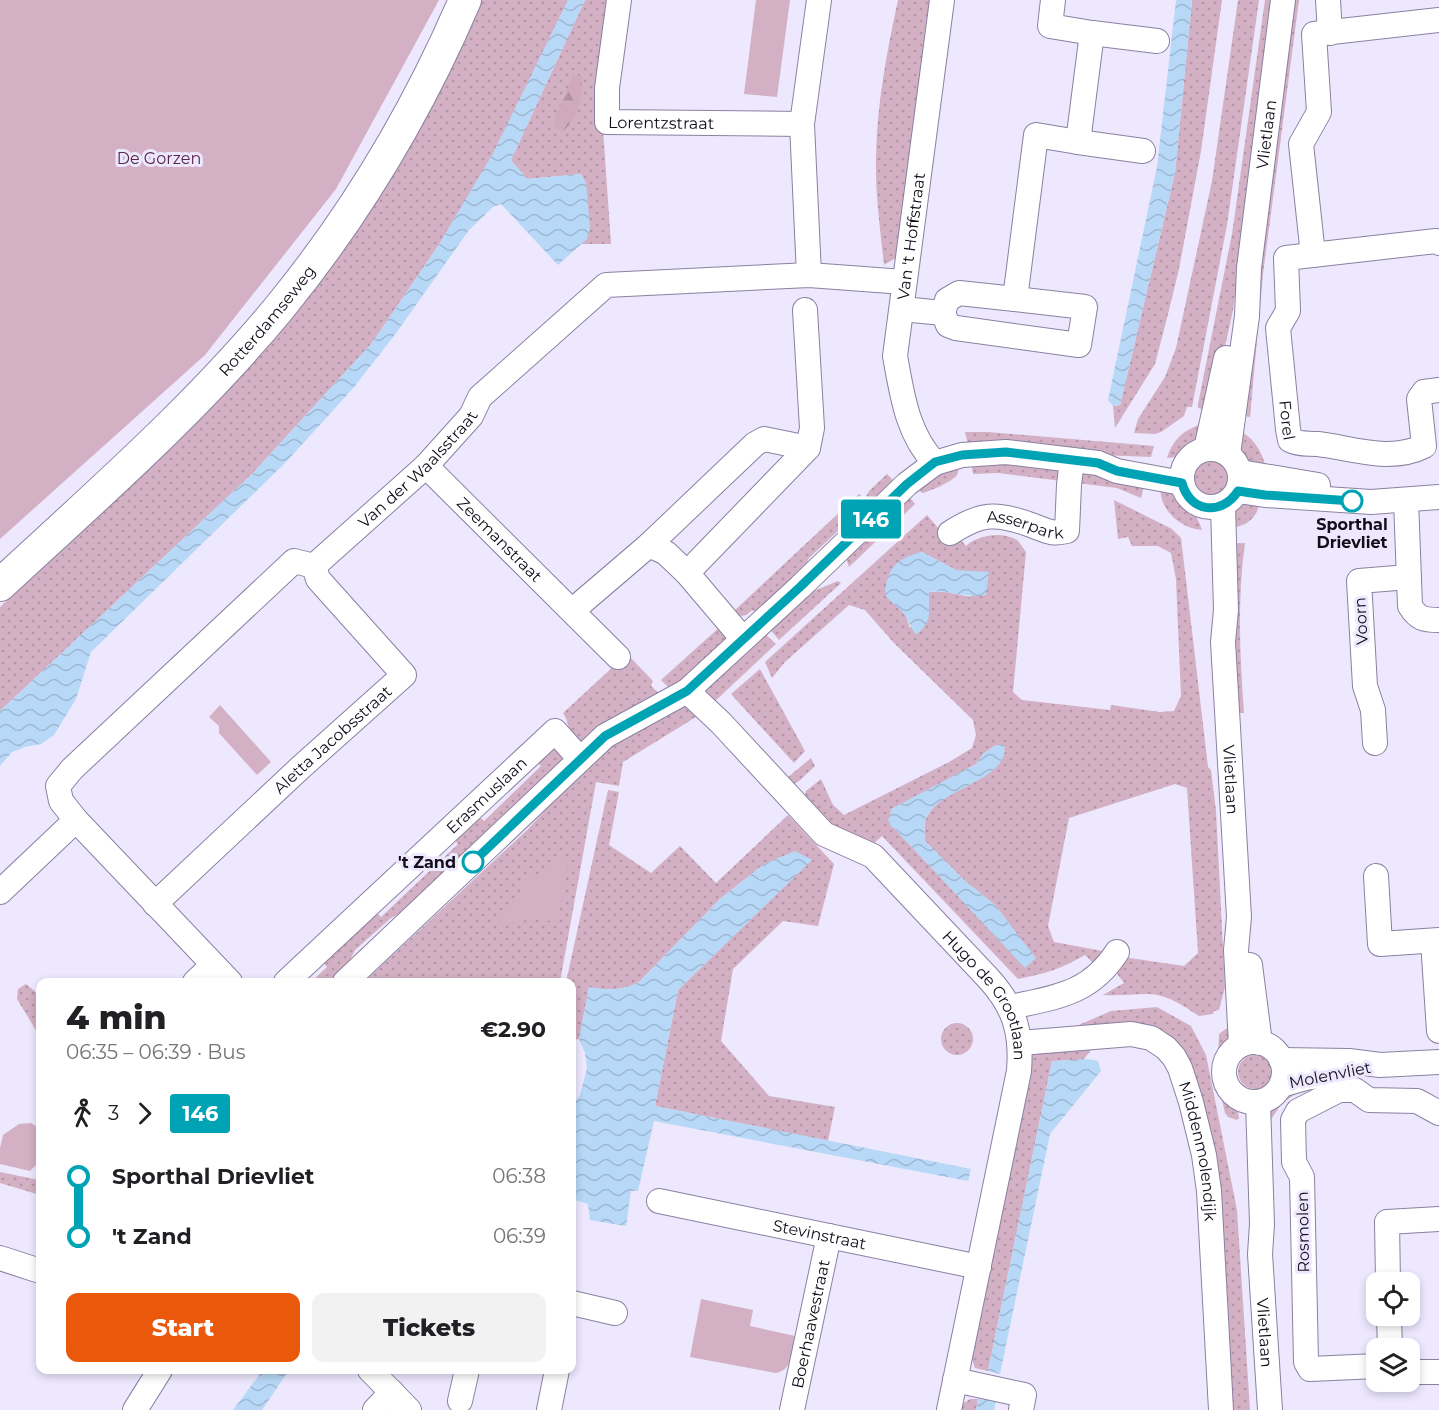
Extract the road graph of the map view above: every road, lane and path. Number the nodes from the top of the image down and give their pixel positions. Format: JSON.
{"nodes":[{"id":1,"x":465,"y":0,"type":"edge"},
{"id":2,"x":619,"y":0,"type":"edge"},
{"id":3,"x":819,"y":0,"type":"edge"},
{"id":4,"x":942,"y":0,"type":"edge"},
{"id":5,"x":1053,"y":0,"type":"edge"},
{"id":6,"x":1283,"y":0,"type":"edge"},
{"id":7,"x":1328,"y":0,"type":"edge"},
{"id":8,"x":1439,"y":20,"type":"edge"},
{"id":9,"x":1092,"y":33,"type":"junction"},
{"id":10,"x":1330,"y":33,"type":"junction"},
{"id":11,"x":1156,"y":41,"type":"dead end"},
{"id":12,"x":802,"y":124,"type":"junction"},
{"id":13,"x":1078,"y":142,"type":"junction"},
{"id":14,"x":1143,"y":152,"type":"dead end"},
{"id":15,"x":1439,"y":243,"type":"edge"},
{"id":16,"x":1313,"y":255,"type":"junction"},
{"id":17,"x":809,"y":275,"type":"junction"},
{"id":18,"x":904,"y":282,"type":"junction"},
{"id":19,"x":1015,"y":299,"type":"junction"},
{"id":20,"x":902,"y":309,"type":"junction"},
{"id":21,"x":805,"y":310,"type":"dead end"},
{"id":22,"x":943,"y":313,"type":"junction"},
{"id":23,"x":1439,"y":390,"type":"edge"},
{"id":24,"x":808,"y":448,"type":"junction"},
{"id":25,"x":1072,"y":460,"type":"junction"},
{"id":26,"x":935,"y":462,"type":"junction"},
{"id":27,"x":426,"y":466,"type":"junction"},
{"id":28,"x":1184,"y":473,"type":"junction"},
{"id":29,"x":1223,"y":480,"type":"junction"},
{"id":30,"x":1439,"y":497,"type":"edge"},
{"id":31,"x":1406,"y":500,"type":"junction"},
{"id":32,"x":950,"y":533,"type":"dead end"},
{"id":33,"x":649,"y":545,"type":"junction"},
{"id":34,"x":314,"y":566,"type":"junction"},
{"id":35,"x":687,"y":573,"type":"junction"},
{"id":36,"x":1409,"y":577,"type":"junction"},
{"id":37,"x":0,"y":585,"type":"edge"},
{"id":38,"x":573,"y":610,"type":"junction"},
{"id":39,"x":1439,"y":620,"type":"edge"},
{"id":40,"x":743,"y":639,"type":"junction"},
{"id":41,"x":618,"y":657,"type":"dead end"},
{"id":42,"x":687,"y":691,"type":"junction"},
{"id":43,"x":1375,"y":742,"type":"dead end"},
{"id":44,"x":580,"y":759,"type":"junction"},
{"id":45,"x":76,"y":820,"type":"junction"},
{"id":46,"x":1376,"y":876,"type":"dead end"},
{"id":47,"x":0,"y":892,"type":"edge"},
{"id":48,"x":155,"y":904,"type":"junction"},
{"id":49,"x":1436,"y":941,"type":"edge"},
{"id":50,"x":1117,"y":952,"type":"dead end"},
{"id":51,"x":222,"y":974,"type":"edge"},
{"id":52,"x":290,"y":978,"type":"edge"},
{"id":53,"x":349,"y":978,"type":"edge"},
{"id":54,"x":1011,"y":1007,"type":"junction"},
{"id":55,"x":1439,"y":1032,"type":"edge"},
{"id":56,"x":1020,"y":1043,"type":"junction"},
{"id":57,"x":1250,"y":1044,"type":"junction"},
{"id":58,"x":1281,"y":1060,"type":"junction"},
{"id":59,"x":1439,"y":1062,"type":"edge"},
{"id":60,"x":1380,"y":1065,"type":"junction"},
{"id":61,"x":1281,"y":1085,"type":"junction"},
{"id":62,"x":1250,"y":1101,"type":"junction"},
{"id":63,"x":1439,"y":1113,"type":"edge"},
{"id":64,"x":659,"y":1201,"type":"dead end"},
{"id":65,"x":1439,"y":1219,"type":"edge"},
{"id":66,"x":828,"y":1236,"type":"junction"},
{"id":67,"x":0,"y":1258,"type":"edge"},
{"id":68,"x":978,"y":1268,"type":"junction"},
{"id":69,"x":36,"y":1270,"type":"edge"},
{"id":70,"x":1388,"y":1272,"type":"edge"},
{"id":71,"x":576,"y":1304,"type":"edge"},
{"id":72,"x":615,"y":1313,"type":"dead end"},
{"id":73,"x":1366,"y":1366,"type":"edge"},
{"id":74,"x":1420,"y":1372,"type":"edge"},
{"id":75,"x":1439,"y":1372,"type":"edge"},
{"id":76,"x":158,"y":1374,"type":"edge"},
{"id":77,"x":374,"y":1374,"type":"edge"},
{"id":78,"x":466,"y":1374,"type":"edge"},
{"id":79,"x":556,"y":1374,"type":"edge"},
{"id":80,"x":955,"y":1380,"type":"junction"},
{"id":81,"x":392,"y":1392,"type":"junction"},
{"id":82,"x":460,"y":1401,"type":"dead end"},
{"id":83,"x":135,"y":1410,"type":"edge"},
{"id":84,"x":375,"y":1410,"type":"edge"},
{"id":85,"x":409,"y":1410,"type":"edge"},
{"id":86,"x":549,"y":1410,"type":"edge"},
{"id":87,"x":792,"y":1410,"type":"edge"},
{"id":88,"x":949,"y":1410,"type":"edge"},
{"id":89,"x":1021,"y":1410,"type":"edge"},
{"id":90,"x":1221,"y":1410,"type":"edge"},
{"id":91,"x":1270,"y":1410,"type":"edge"}],
"edges":[{"from":1,"to":37,"type":"main road","name":"Rotterdamseweg"},
{"from":2,"to":12,"type":"street","name":"Lorentzstraat"},
{"from":3,"to":12,"type":"street"},
{"from":4,"to":18,"type":"street","name":"Van 't Hoffstraat"},
{"from":5,"to":9,"type":"street"},
{"from":6,"to":29,"type":"street","name":"Vlietlaan"},
{"from":7,"to":10,"type":"street"},
{"from":8,"to":10,"type":"street"},
{"from":9,"to":11,"type":"street"},
{"from":9,"to":13,"type":"street"},
{"from":10,"to":16,"type":"street"},
{"from":12,"to":17,"type":"street"},
{"from":13,"to":14,"type":"street"},
{"from":13,"to":19,"type":"street"},
{"from":15,"to":16,"type":"street","name":"Forel"},
{"from":16,"to":23,"type":"street","name":"Forel"},
{"from":17,"to":18,"type":"street","name":"Van der Waalsstraat"},
{"from":17,"to":27,"type":"street","name":"Van der Waalsstraat"},
{"from":18,"to":20,"type":"street","name":"Van 't Hoffstraat"},
{"from":19,"to":22,"type":"street"},
{"from":19,"to":22,"type":"street"},
{"from":20,"to":22,"type":"street"},
{"from":20,"to":26,"type":"street","name":"Van 't Hoffstraat"},
{"from":21,"to":24,"type":"street"},
{"from":24,"to":33,"type":"street"},
{"from":24,"to":35,"type":"street"},
{"from":25,"to":26,"type":"street"},
{"from":25,"to":28,"type":"street"},
{"from":25,"to":32,"type":"street","name":"Asserpark"},
{"from":26,"to":40,"type":"street"},
{"from":27,"to":34,"type":"street","name":"Van der Waalsstraat"},
{"from":27,"to":38,"type":"street","name":"Zeemanstraat"},
{"from":28,"to":29,"type":"street"},
{"from":28,"to":29,"type":"street"},
{"from":29,"to":31,"type":"street"},
{"from":29,"to":57,"type":"street","name":"Vlietlaan"},
{"from":30,"to":31,"type":"street"},
{"from":31,"to":36,"type":"street"},
{"from":33,"to":35,"type":"street"},
{"from":33,"to":38,"type":"street"},
{"from":34,"to":45,"type":"street"},
{"from":34,"to":48,"type":"street","name":"Aletta Jacobsstraat"},
{"from":35,"to":40,"type":"street"},
{"from":36,"to":39,"type":"street"},
{"from":36,"to":43,"type":"street","name":"Voorn"},
{"from":38,"to":41,"type":"street","name":"Zeemanstraat"},
{"from":40,"to":42,"type":"street"},
{"from":42,"to":44,"type":"street"},
{"from":42,"to":54,"type":"street","name":"Hugo de Grootlaan"},
{"from":44,"to":52,"type":"street","name":"Erasmuslaan"},
{"from":44,"to":53,"type":"street"},
{"from":45,"to":47,"type":"street"},
{"from":45,"to":48,"type":"street"},
{"from":46,"to":49,"type":"street"},
{"from":48,"to":51,"type":"street"},
{"from":49,"to":55,"type":"street"},
{"from":50,"to":54,"type":"street"},
{"from":54,"to":56,"type":"street","name":"Hugo de Grootlaan"},
{"from":56,"to":68,"type":"street","name":"Hugo de Grootlaan"},
{"from":56,"to":90,"type":"street","name":"Middenmolendijk"},
{"from":57,"to":58,"type":"street"},
{"from":57,"to":62,"type":"street"},
{"from":58,"to":60,"type":"street","name":"Molenvliet"},
{"from":58,"to":61,"type":"street"},
{"from":59,"to":60,"type":"street","name":"Molenvliet"},
{"from":60,"to":61,"type":"street","name":"Molenvliet"},
{"from":61,"to":62,"type":"street"},
{"from":62,"to":91,"type":"street","name":"Vlietlaan"},
{"from":63,"to":73,"type":"street","name":"Rosmolen"},
{"from":64,"to":66,"type":"street","name":"Stevinstraat"},
{"from":65,"to":70,"type":"street"},
{"from":66,"to":68,"type":"street","name":"Stevinstraat"},
{"from":66,"to":87,"type":"street","name":"Boerhaavestraat"},
{"from":67,"to":69,"type":"street"},
{"from":68,"to":80,"type":"street","name":"Hugo de Grootlaan"},
{"from":71,"to":72,"type":"street"},
{"from":74,"to":75,"type":"street"},
{"from":76,"to":83,"type":"street"},
{"from":77,"to":81,"type":"street"},
{"from":78,"to":82,"type":"street"},
{"from":79,"to":86,"type":"street"},
{"from":80,"to":88,"type":"street","name":"Hugo de Grootlaan"},
{"from":80,"to":89,"type":"street"},
{"from":81,"to":84,"type":"street"},
{"from":81,"to":85,"type":"street"}]}
